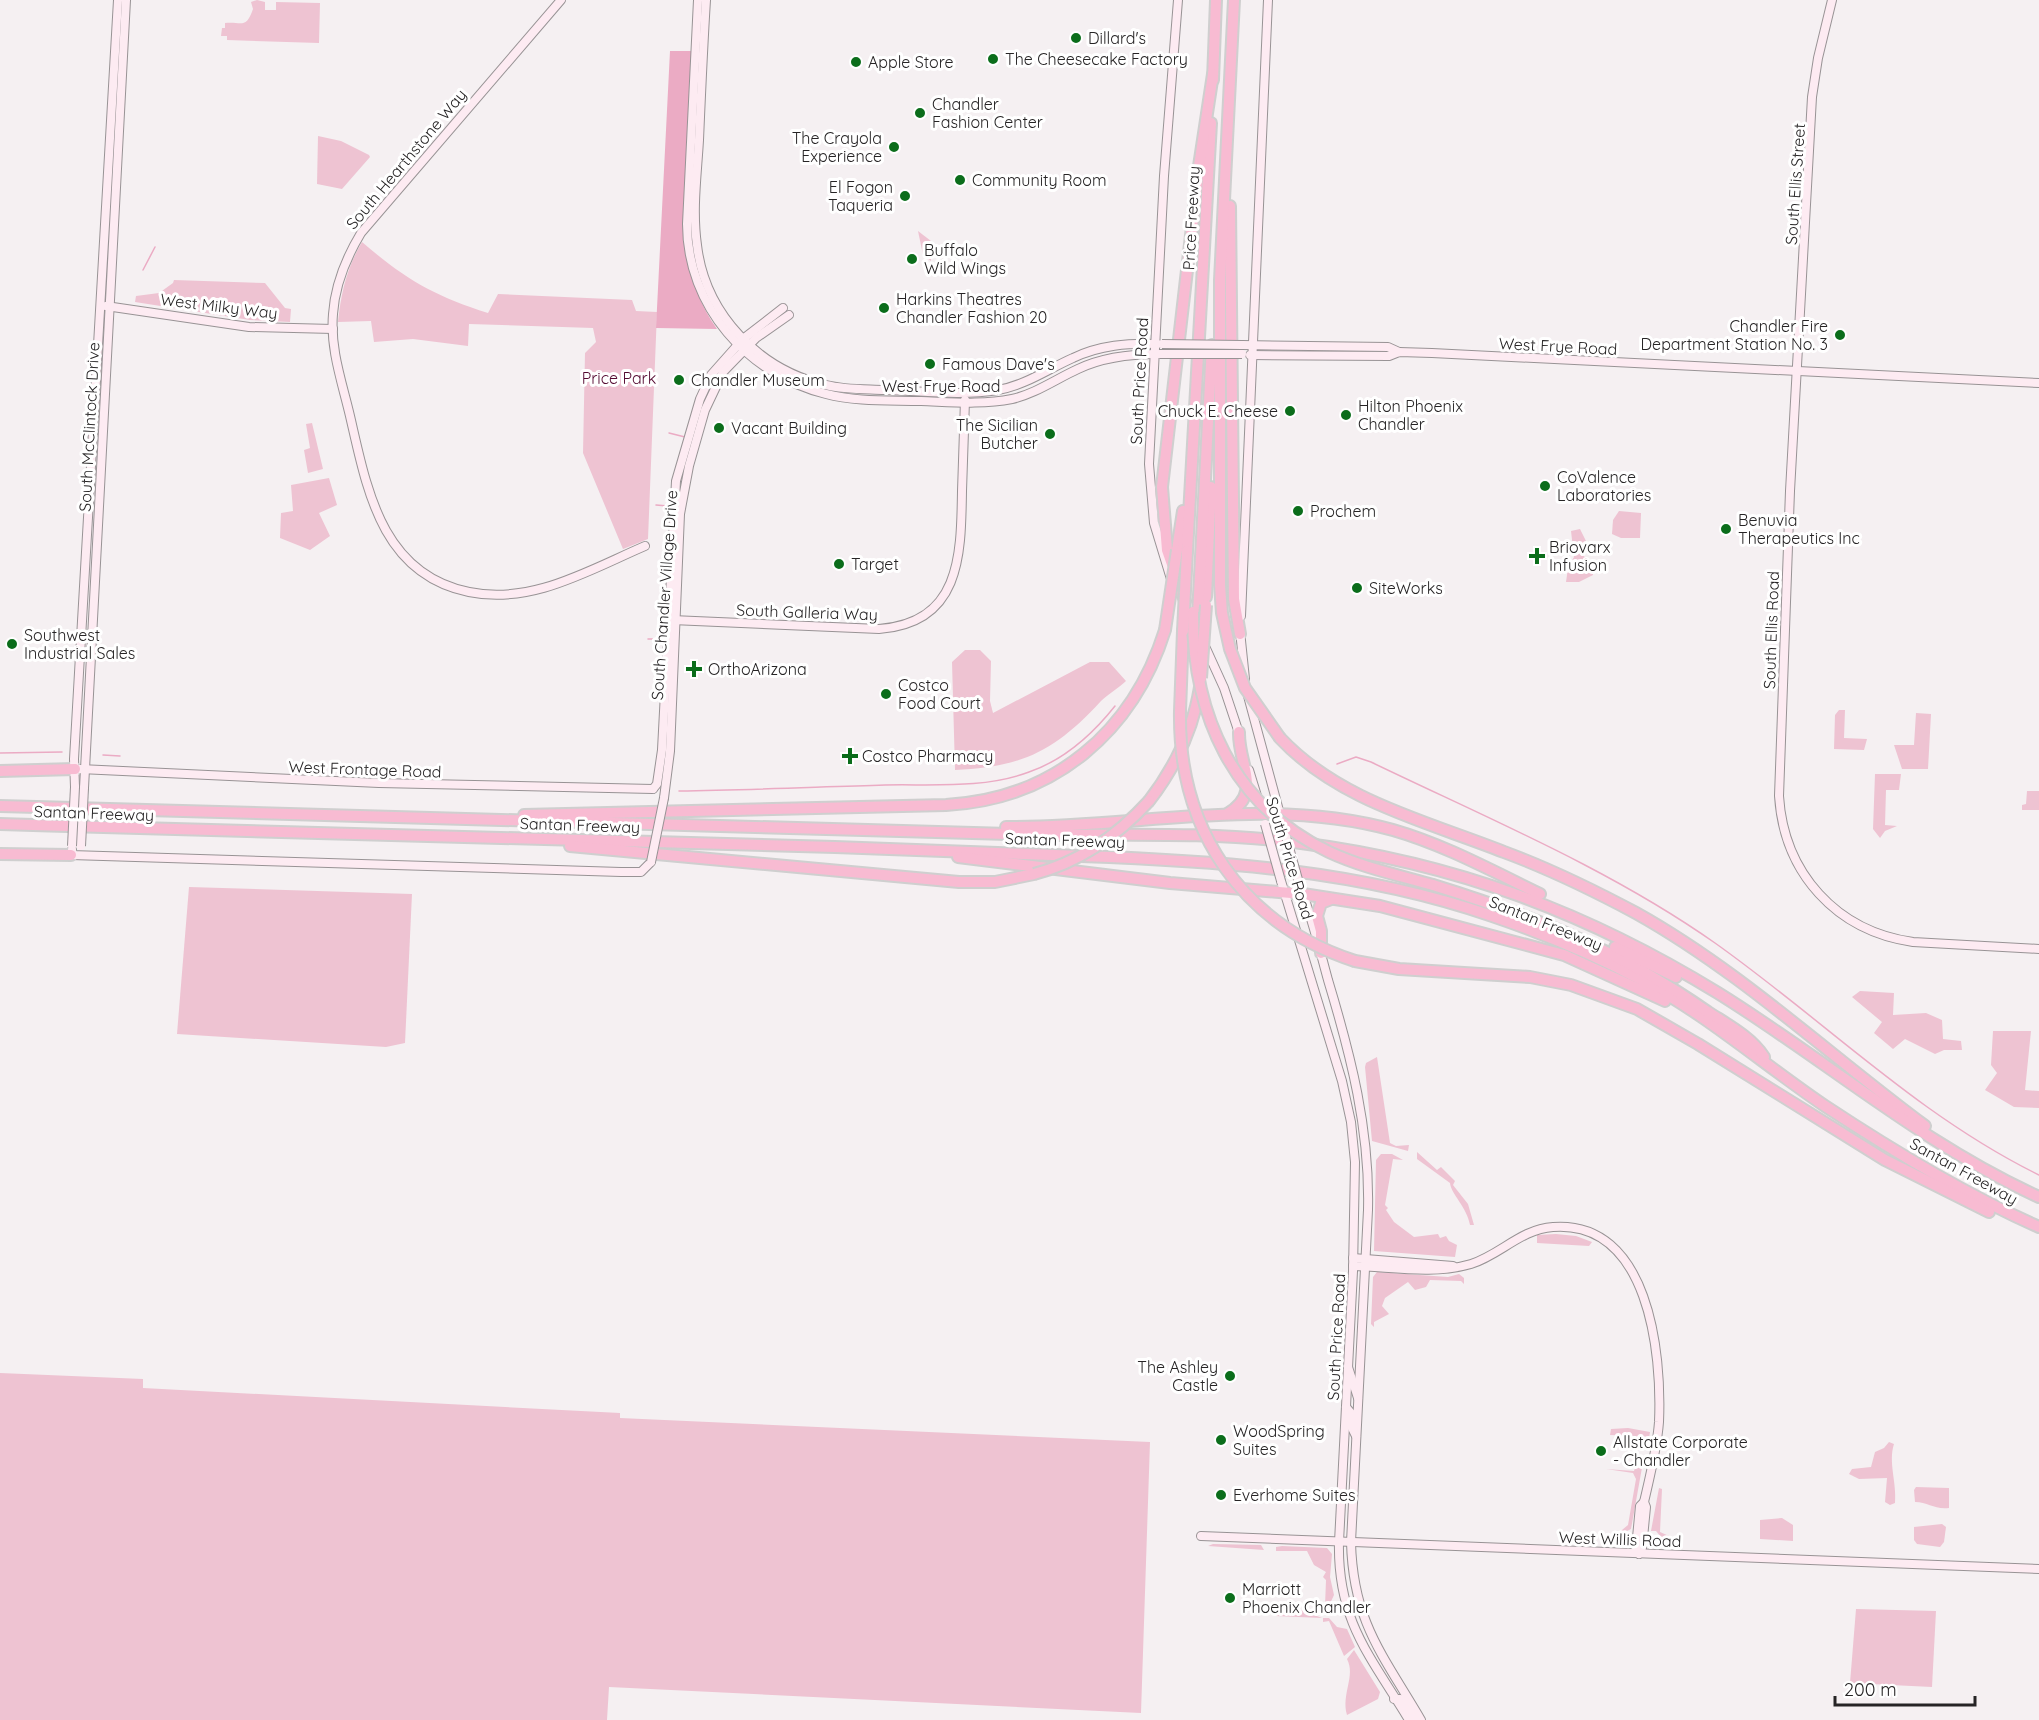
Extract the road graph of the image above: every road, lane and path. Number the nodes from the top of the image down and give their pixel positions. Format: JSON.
{"nodes":[{"id":1,"x":118,"y":0,"type":"edge"},
{"id":2,"x":126,"y":0,"type":"edge"},
{"id":3,"x":561,"y":0,"type":"edge"},
{"id":4,"x":698,"y":0,"type":"edge"},
{"id":5,"x":706,"y":0,"type":"edge"},
{"id":6,"x":1179,"y":0,"type":"edge"},
{"id":7,"x":1216,"y":0,"type":"edge"},
{"id":8,"x":1234,"y":0,"type":"edge"},
{"id":9,"x":1268,"y":0,"type":"edge"},
{"id":10,"x":1832,"y":0,"type":"edge"},
{"id":11,"x":1213,"y":74,"type":"junction"},
{"id":12,"x":1229,"y":103,"type":"junction"},
{"id":13,"x":1203,"y":294,"type":"junction"},
{"id":14,"x":1220,"y":295,"type":"junction"},
{"id":15,"x":106,"y":306,"type":"junction"},
{"id":16,"x":786,"y":312,"type":"dead end"},
{"id":17,"x":333,"y":329,"type":"junction"},
{"id":18,"x":743,"y":344,"type":"junction"},
{"id":19,"x":1158,"y":344,"type":"junction"},
{"id":20,"x":1253,"y":345,"type":"junction"},
{"id":21,"x":1314,"y":351,"type":"junction"},
{"id":22,"x":1157,"y":354,"type":"junction"},
{"id":23,"x":1252,"y":355,"type":"junction"},
{"id":24,"x":1797,"y":371,"type":"junction"},
{"id":25,"x":2039,"y":383,"type":"edge"},
{"id":26,"x":966,"y":392,"type":"junction"},
{"id":27,"x":965,"y":402,"type":"junction"},
{"id":28,"x":645,"y":546,"type":"dead end"},
{"id":29,"x":1182,"y":551,"type":"junction"},
{"id":30,"x":1196,"y":613,"type":"junction"},
{"id":31,"x":671,"y":620,"type":"junction"},
{"id":32,"x":1197,"y":630,"type":"junction"},
{"id":33,"x":1240,"y":634,"type":"junction"},
{"id":34,"x":1239,"y":732,"type":"junction"},
{"id":35,"x":80,"y":769,"type":"junction"},
{"id":36,"x":0,"y":771,"type":"edge"},
{"id":37,"x":653,"y":789,"type":"junction"},
{"id":38,"x":664,"y":798,"type":"junction"},
{"id":39,"x":0,"y":806,"type":"edge"},
{"id":40,"x":1224,"y":816,"type":"junction"},
{"id":41,"x":408,"y":817,"type":"junction"},
{"id":42,"x":1264,"y":819,"type":"junction"},
{"id":43,"x":1281,"y":821,"type":"junction"},
{"id":44,"x":0,"y":824,"type":"edge"},
{"id":45,"x":841,"y":829,"type":"junction"},
{"id":46,"x":342,"y":835,"type":"junction"},
{"id":47,"x":872,"y":848,"type":"junction"},
{"id":48,"x":76,"y":851,"type":"junction"},
{"id":49,"x":0,"y":854,"type":"edge"},
{"id":50,"x":1433,"y":883,"type":"junction"},
{"id":51,"x":1283,"y":887,"type":"junction"},
{"id":52,"x":1304,"y":894,"type":"junction"},
{"id":53,"x":1338,"y":899,"type":"junction"},
{"id":54,"x":2039,"y":949,"type":"edge"},
{"id":55,"x":1321,"y":953,"type":"junction"},
{"id":56,"x":1661,"y":960,"type":"junction"},
{"id":57,"x":1695,"y":1012,"type":"junction"},
{"id":58,"x":1746,"y":1012,"type":"junction"},
{"id":59,"x":1767,"y":1063,"type":"junction"},
{"id":60,"x":2017,"y":1187,"type":"junction"},
{"id":61,"x":2039,"y":1197,"type":"edge"},
{"id":62,"x":2039,"y":1229,"type":"edge"},
{"id":63,"x":1353,"y":1262,"type":"junction"},
{"id":64,"x":1366,"y":1262,"type":"junction"},
{"id":65,"x":1348,"y":1366,"type":"junction"},
{"id":66,"x":1359,"y":1399,"type":"junction"},
{"id":67,"x":1346,"y":1407,"type":"junction"},
{"id":68,"x":1356,"y":1437,"type":"junction"},
{"id":69,"x":1201,"y":1536,"type":"dead end"},
{"id":70,"x":1339,"y":1542,"type":"junction"},
{"id":71,"x":1351,"y":1542,"type":"junction"},
{"id":72,"x":1639,"y":1554,"type":"junction"},
{"id":73,"x":2039,"y":1569,"type":"edge"},
{"id":74,"x":1366,"y":1654,"type":"junction"},
{"id":75,"x":1403,"y":1690,"type":"junction"},
{"id":76,"x":1394,"y":1699,"type":"junction"},
{"id":77,"x":1409,"y":1720,"type":"edge"},
{"id":78,"x":1415,"y":1720,"type":"edge"},
{"id":79,"x":1421,"y":1720,"type":"edge"}],
"edges":[{"from":1,"to":15,"type":"street","name":"South McClintock Drive"},
{"from":2,"to":15,"type":"street","name":"South McClintock Drive"},
{"from":3,"to":17,"type":"street","name":"South Hearthstone Way"},
{"from":4,"to":18,"type":"street"},
{"from":5,"to":18,"type":"street"},
{"from":6,"to":19,"type":"street","name":"South Price Road"},
{"from":7,"to":11,"type":"highway","name":"Price Freeway"},
{"from":8,"to":12,"type":"highway","name":"Price Freeway"},
{"from":9,"to":20,"type":"street","name":"South Price Road"},
{"from":10,"to":24,"type":"street","name":"South Ellis Street"},
{"from":11,"to":13,"type":"highway","name":"Price Freeway"},
{"from":11,"to":32,"type":"highway"},
{"from":12,"to":14,"type":"highway","name":"Price Freeway"},
{"from":12,"to":33,"type":"highway"},
{"from":13,"to":29,"type":"highway","name":"Price Freeway"},
{"from":13,"to":30,"type":"highway"},
{"from":14,"to":30,"type":"highway"},
{"from":14,"to":46,"type":"highway","bridge":true},
{"from":14,"to":60,"type":"highway","bridge":true},
{"from":15,"to":17,"type":"street","name":"West Milky Way"},
{"from":15,"to":35,"type":"street","name":"South McClintock Drive"},
{"from":16,"to":18,"type":"street","name":"South Chandler Village Drive"},
{"from":17,"to":28,"type":"street","name":"South Hearthstone Way"},
{"from":18,"to":26,"type":"street","name":"West Frye Road"},
{"from":18,"to":27,"type":"street","name":"West Frye Road"},
{"from":18,"to":31,"type":"street","name":"South Chandler Village Drive"},
{"from":19,"to":20,"type":"street","name":"West Frye Road","bridge":true},
{"from":19,"to":22,"type":"street","name":"South Price Road"},
{"from":19,"to":26,"type":"street","name":"West Frye Road"},
{"from":20,"to":21,"type":"street","name":"West Frye Road"},
{"from":20,"to":23,"type":"street","name":"South Price Road"},
{"from":21,"to":23,"type":"street","name":"West Frye Road"},
{"from":21,"to":24,"type":"street","name":"West Frye Road"},
{"from":22,"to":23,"type":"street","name":"West Frye Road","bridge":true},
{"from":22,"to":27,"type":"street","name":"West Frye Road"},
{"from":22,"to":32,"type":"street","name":"South Price Road"},
{"from":23,"to":33,"type":"street","name":"South Price Road"},
{"from":24,"to":25,"type":"street","name":"West Frye Road"},
{"from":24,"to":54,"type":"street","name":"South Ellis Road"},
{"from":26,"to":27,"type":"street","name":"South Galleria Way"},
{"from":27,"to":31,"type":"street","name":"South Galleria Way"},
{"from":29,"to":41,"type":"highway","bridge":true},
{"from":29,"to":62,"type":"highway","bridge":true},
{"from":30,"to":50,"type":"highway","bridge":true},
{"from":31,"to":37,"type":"street","name":"South Chandler Village Drive"},
{"from":31,"to":38,"type":"street","name":"South Chandler Village Drive"},
{"from":32,"to":34,"type":"street","name":"South Price Road"},
{"from":33,"to":43,"type":"street","name":"South Price Road"},
{"from":34,"to":40,"type":"highway"},
{"from":34,"to":42,"type":"street","name":"South Price Road"},
{"from":35,"to":36,"type":"highway"},
{"from":35,"to":37,"type":"street","name":"West Frontage Road"},
{"from":35,"to":48,"type":"street","name":"South McClintock Drive","bridge":true},
{"from":35,"to":48,"type":"street","name":"South McClintock Drive","bridge":true},
{"from":37,"to":38,"type":"street"},
{"from":38,"to":48,"type":"street","name":"South Chandler Village Drive","bridge":true},
{"from":39,"to":41,"type":"highway","name":"Santan Freeway"},
{"from":40,"to":42,"type":"highway"},
{"from":40,"to":45,"type":"highway"},
{"from":41,"to":45,"type":"highway","name":"Santan Freeway"},
{"from":42,"to":43,"type":"highway"},
{"from":42,"to":51,"type":"street","name":"South Price Road","bridge":true},
{"from":43,"to":52,"type":"street","name":"South Price Road","bridge":true},
{"from":43,"to":56,"type":"highway"},
{"from":44,"to":46,"type":"highway","name":"Santan Freeway"},
{"from":45,"to":56,"type":"highway","name":"Santan Freeway"},
{"from":46,"to":47,"type":"highway","name":"Santan Freeway"},
{"from":47,"to":51,"type":"highway"},
{"from":47,"to":57,"type":"highway","name":"Santan Freeway"},
{"from":48,"to":49,"type":"highway"},
{"from":50,"to":58,"type":"highway"},
{"from":50,"to":59,"type":"highway"},
{"from":51,"to":52,"type":"highway"},
{"from":51,"to":63,"type":"street","name":"South Price Road"},
{"from":52,"to":53,"type":"highway"},
{"from":52,"to":55,"type":"street","name":"South Price Road"},
{"from":53,"to":55,"type":"highway"},
{"from":53,"to":57,"type":"highway"},
{"from":55,"to":64,"type":"street","name":"South Price Road"},
{"from":56,"to":58,"type":"highway","name":"Santan Freeway"},
{"from":57,"to":59,"type":"highway","name":"Santan Freeway"},
{"from":58,"to":60,"type":"highway","name":"Santan Freeway"},
{"from":59,"to":62,"type":"highway","name":"Santan Freeway"},
{"from":60,"to":61,"type":"highway","name":"Santan Freeway"},
{"from":63,"to":64,"type":"street"},
{"from":63,"to":65,"type":"street","name":"South Price Road"},
{"from":64,"to":66,"type":"street","name":"South Price Road"},
{"from":64,"to":72,"type":"street"},
{"from":65,"to":66,"type":"street"},
{"from":65,"to":67,"type":"street","name":"South Price Road"},
{"from":66,"to":68,"type":"street","name":"South Price Road"},
{"from":67,"to":68,"type":"street"},
{"from":67,"to":70,"type":"street","name":"South Price Road"},
{"from":68,"to":71,"type":"street","name":"South Price Road"},
{"from":69,"to":70,"type":"street","name":"West Willis Road"},
{"from":70,"to":71,"type":"street","name":"West Willis Road"},
{"from":70,"to":74,"type":"street","name":"South Price Road"},
{"from":71,"to":72,"type":"street","name":"West Willis Road"},
{"from":71,"to":75,"type":"street","name":"South Price Road"},
{"from":72,"to":73,"type":"street","name":"West Willis Road"},
{"from":74,"to":75,"type":"street"},
{"from":74,"to":76,"type":"street","name":"South Price Road"},
{"from":75,"to":79,"type":"street","name":"South Price Road"},
{"from":76,"to":77,"type":"street","name":"South Price Road"},
{"from":76,"to":78,"type":"street"}]}
